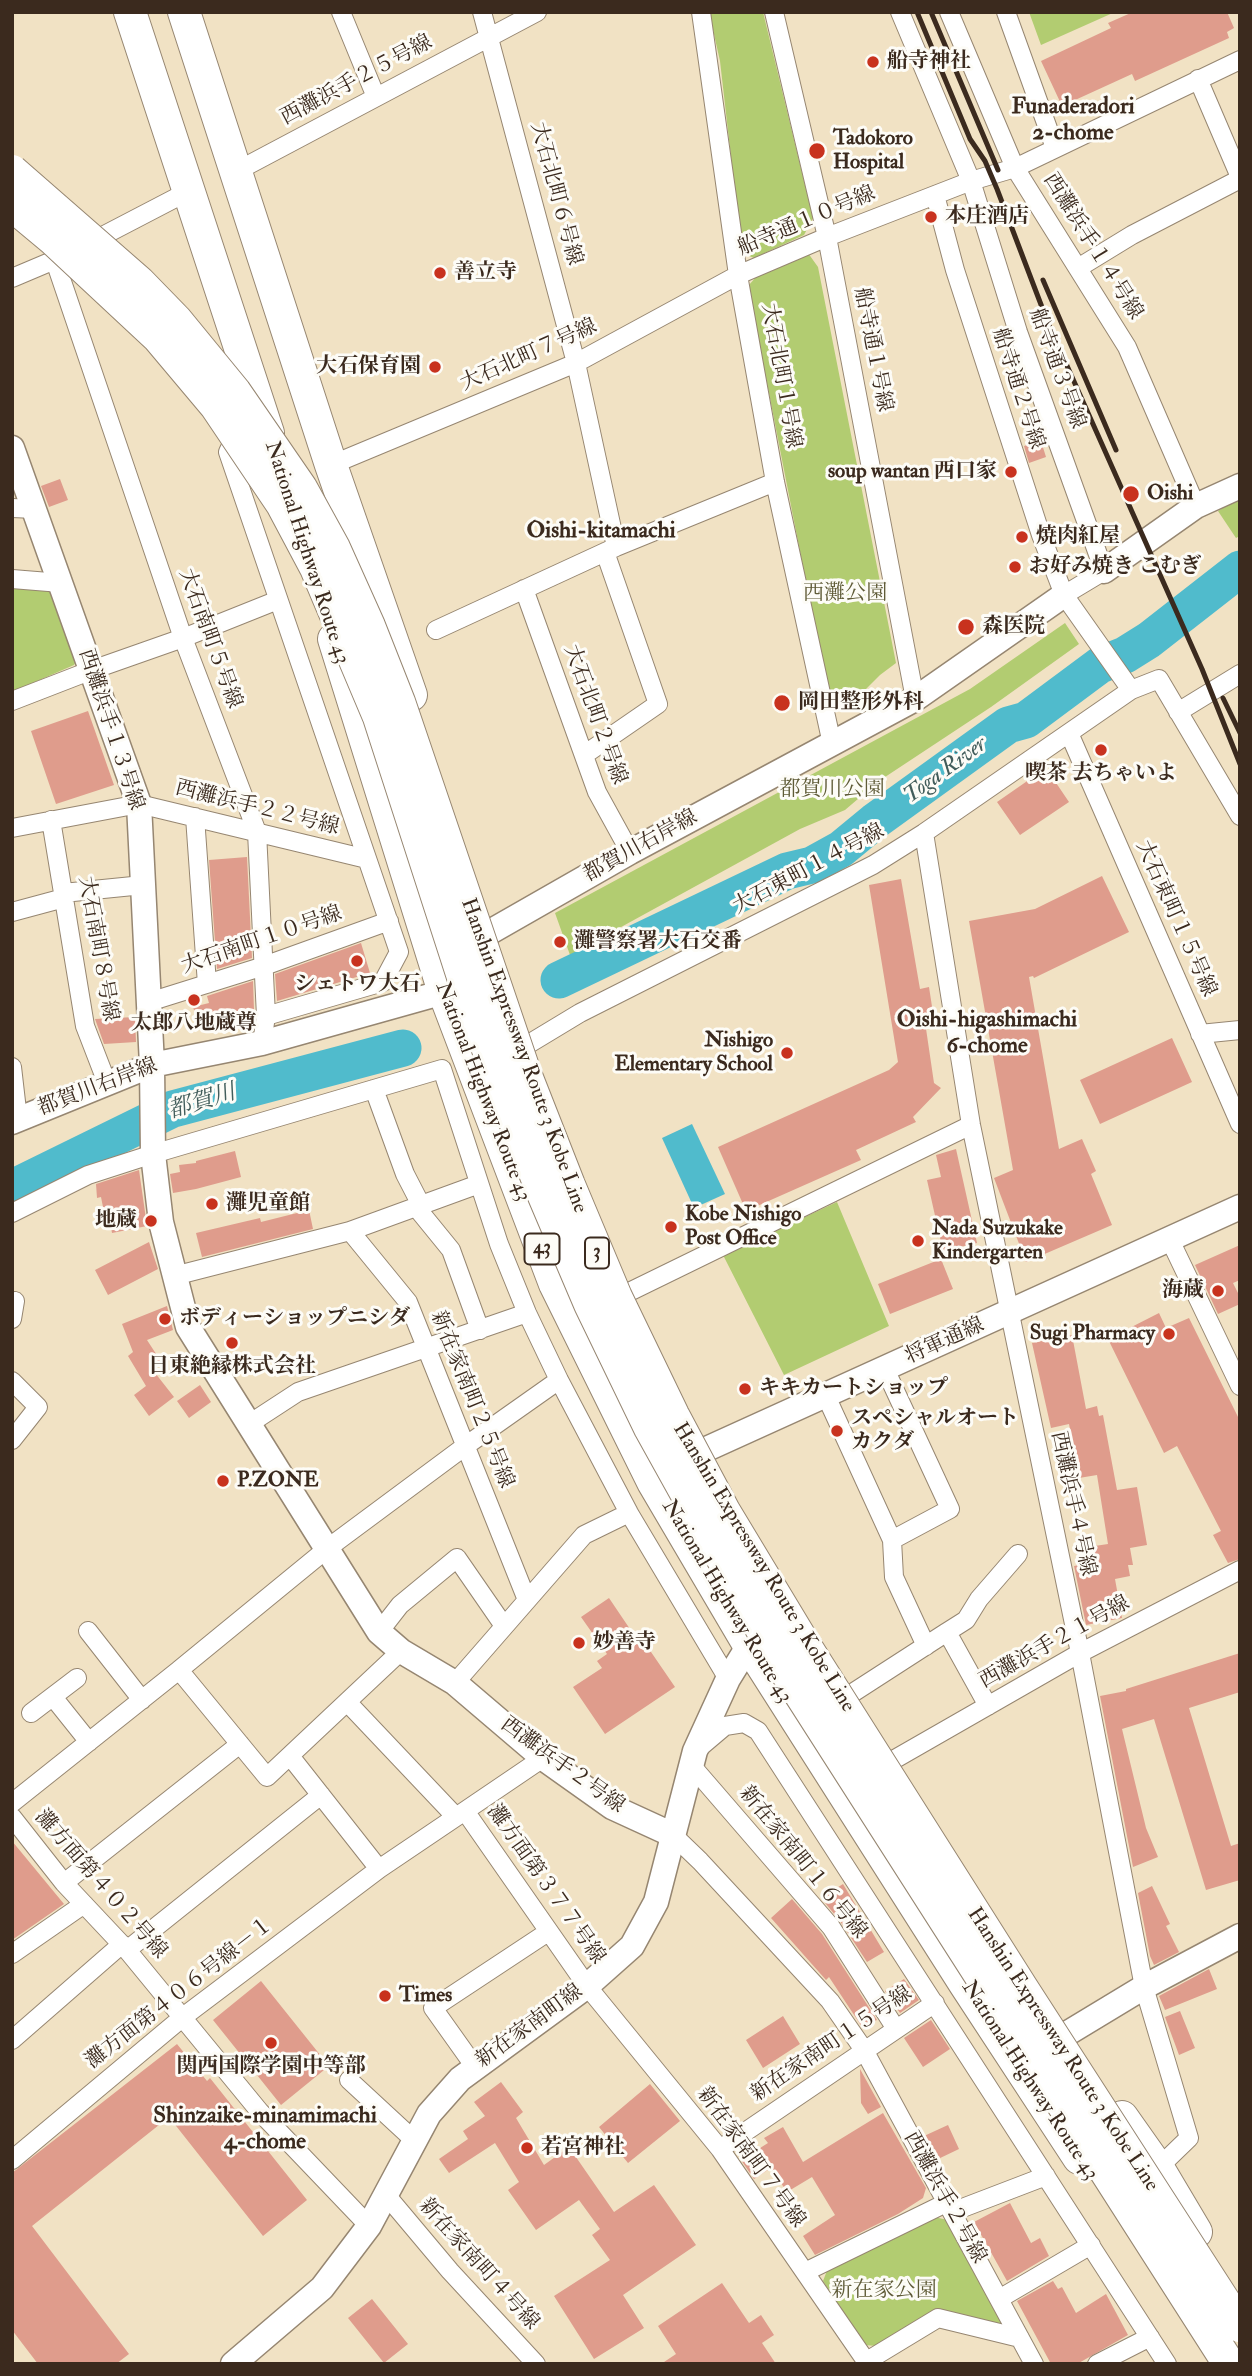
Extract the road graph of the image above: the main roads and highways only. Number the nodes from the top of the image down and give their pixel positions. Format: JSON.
{"nodes":[{"id":1,"x":130,"y":12,"type":"edge"},
{"id":2,"x":184,"y":12,"type":"edge"},
{"id":3,"x":12,"y":172,"type":"edge"},
{"id":4,"x":12,"y":205,"type":"edge"},
{"id":5,"x":1240,"y":2305,"type":"edge"},
{"id":6,"x":1240,"y":2326,"type":"edge"},
{"id":7,"x":1214,"y":2364,"type":"edge"},
{"id":8,"x":1229,"y":2364,"type":"edge"}],
"edges":[{"from":1,"to":7,"type":"highway","name":"National Highway Route 43","number":"43"},
{"from":2,"to":5,"type":"highway"},
{"from":3,"to":6,"type":"highway","name":"Hanshin Expressway Route 3 Kobe Line","number":"3","bridge":true},
{"from":4,"to":8,"type":"highway","name":"Hanshin Expressway Route 3 Kobe Line","number":"3","bridge":true}]}
